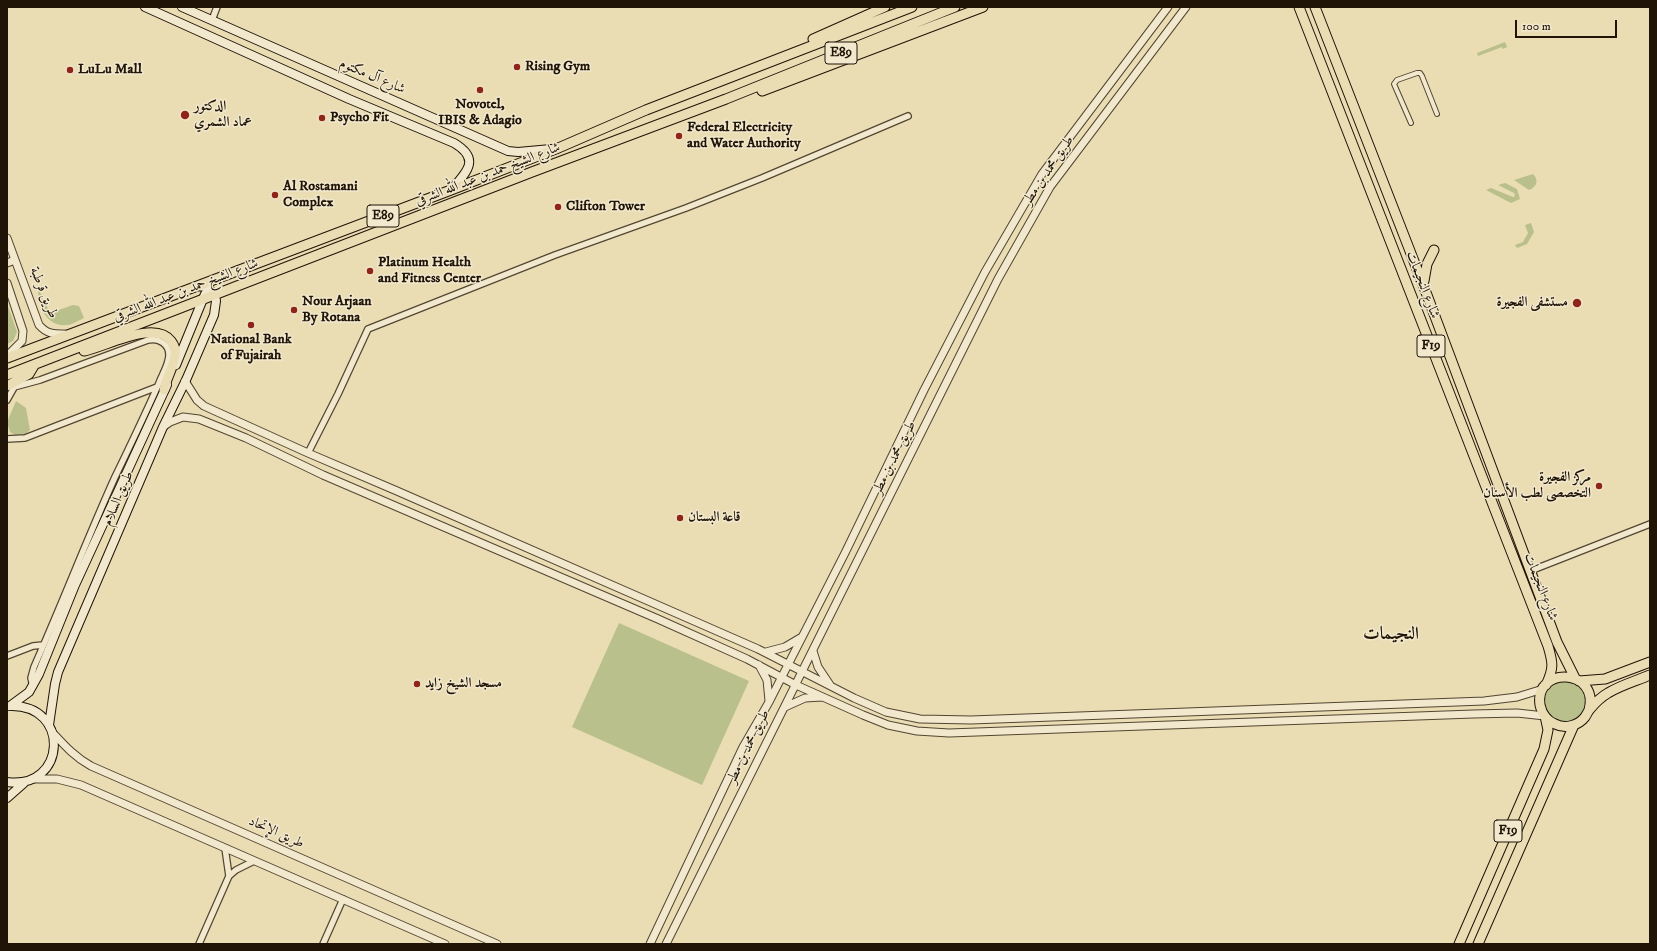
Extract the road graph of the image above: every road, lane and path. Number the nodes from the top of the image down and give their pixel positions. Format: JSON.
{"nodes":[{"id":1,"x":145,"y":7,"type":"edge"},
{"id":2,"x":182,"y":7,"type":"edge"},
{"id":3,"x":217,"y":7,"type":"edge"},
{"id":4,"x":885,"y":7,"type":"edge"},
{"id":5,"x":912,"y":7,"type":"edge"},
{"id":6,"x":955,"y":7,"type":"edge"},
{"id":7,"x":983,"y":7,"type":"edge"},
{"id":8,"x":1168,"y":7,"type":"edge"},
{"id":9,"x":1186,"y":7,"type":"edge"},
{"id":10,"x":1299,"y":7,"type":"edge"},
{"id":11,"x":1315,"y":7,"type":"edge"},
{"id":12,"x":212,"y":20,"type":"junction"},
{"id":13,"x":756,"y":67,"type":"junction"},
{"id":14,"x":726,"y":99,"type":"junction"},
{"id":15,"x":1437,"y":114,"type":"dead end"},
{"id":16,"x":908,"y":116,"type":"dead end"},
{"id":17,"x":1411,"y":123,"type":"dead end"},
{"id":18,"x":450,"y":126,"type":"junction"},
{"id":19,"x":438,"y":136,"type":"junction"},
{"id":20,"x":556,"y":149,"type":"junction"},
{"id":21,"x":451,"y":190,"type":"junction"},
{"id":22,"x":7,"y":238,"type":"edge"},
{"id":23,"x":323,"y":239,"type":"junction"},
{"id":24,"x":1434,"y":250,"type":"dead end"},
{"id":25,"x":16,"y":260,"type":"junction"},
{"id":26,"x":7,"y":263,"type":"edge"},
{"id":27,"x":217,"y":279,"type":"junction"},
{"id":28,"x":7,"y":283,"type":"edge"},
{"id":29,"x":197,"y":286,"type":"junction"},
{"id":30,"x":1424,"y":287,"type":"junction"},
{"id":31,"x":208,"y":288,"type":"junction"},
{"id":32,"x":230,"y":290,"type":"junction"},
{"id":33,"x":184,"y":291,"type":"junction"},
{"id":34,"x":215,"y":295,"type":"junction"},
{"id":35,"x":203,"y":300,"type":"junction"},
{"id":36,"x":73,"y":334,"type":"junction"},
{"id":37,"x":76,"y":348,"type":"junction"},
{"id":38,"x":55,"y":356,"type":"junction"},
{"id":39,"x":7,"y":357,"type":"edge"},
{"id":40,"x":35,"y":364,"type":"junction"},
{"id":41,"x":7,"y":375,"type":"edge"},
{"id":42,"x":185,"y":381,"type":"junction"},
{"id":43,"x":13,"y":385,"type":"edge"},
{"id":44,"x":160,"y":389,"type":"junction"},
{"id":45,"x":7,"y":400,"type":"edge"},
{"id":46,"x":163,"y":427,"type":"junction"},
{"id":47,"x":258,"y":431,"type":"junction"},
{"id":48,"x":8,"y":438,"type":"edge"},
{"id":49,"x":250,"y":440,"type":"junction"},
{"id":50,"x":308,"y":453,"type":"junction"},
{"id":51,"x":413,"y":498,"type":"junction"},
{"id":52,"x":402,"y":508,"type":"junction"},
{"id":53,"x":96,"y":521,"type":"junction"},
{"id":54,"x":1650,"y":524,"type":"edge"},
{"id":55,"x":102,"y":530,"type":"junction"},
{"id":56,"x":525,"y":547,"type":"junction"},
{"id":57,"x":510,"y":555,"type":"junction"},
{"id":58,"x":1530,"y":571,"type":"junction"},
{"id":59,"x":672,"y":612,"type":"junction"},
{"id":60,"x":661,"y":620,"type":"junction"},
{"id":61,"x":802,"y":637,"type":"junction"},
{"id":62,"x":43,"y":645,"type":"junction"},
{"id":63,"x":813,"y":651,"type":"junction"},
{"id":64,"x":766,"y":652,"type":"junction"},
{"id":65,"x":7,"y":656,"type":"edge"},
{"id":66,"x":1650,"y":662,"type":"edge"},
{"id":67,"x":788,"y":664,"type":"junction"},
{"id":68,"x":759,"y":665,"type":"junction"},
{"id":69,"x":802,"y":671,"type":"junction"},
{"id":70,"x":1650,"y":676,"type":"edge"},
{"id":71,"x":782,"y":677,"type":"junction"},
{"id":72,"x":1577,"y":680,"type":"junction"},
{"id":73,"x":796,"y":685,"type":"junction"},
{"id":74,"x":33,"y":686,"type":"junction"},
{"id":75,"x":831,"y":686,"type":"junction"},
{"id":76,"x":1545,"y":687,"type":"junction"},
{"id":77,"x":825,"y":697,"type":"junction"},
{"id":78,"x":769,"y":702,"type":"junction"},
{"id":79,"x":8,"y":707,"type":"edge"},
{"id":80,"x":783,"y":708,"type":"junction"},
{"id":81,"x":1588,"y":710,"type":"junction"},
{"id":82,"x":1545,"y":716,"type":"junction"},
{"id":83,"x":49,"y":725,"type":"junction"},
{"id":84,"x":1574,"y":725,"type":"junction"},
{"id":85,"x":53,"y":734,"type":"junction"},
{"id":86,"x":30,"y":781,"type":"junction"},
{"id":87,"x":7,"y":782,"type":"edge"},
{"id":88,"x":7,"y":798,"type":"edge"},
{"id":89,"x":225,"y":848,"type":"junction"},
{"id":90,"x":254,"y":861,"type":"junction"},
{"id":91,"x":229,"y":876,"type":"junction"},
{"id":92,"x":343,"y":899,"type":"junction"},
{"id":93,"x":436,"y":942,"type":"edge"},
{"id":94,"x":199,"y":944,"type":"edge"},
{"id":95,"x":323,"y":944,"type":"edge"},
{"id":96,"x":445,"y":944,"type":"edge"},
{"id":97,"x":497,"y":944,"type":"edge"},
{"id":98,"x":650,"y":944,"type":"edge"},
{"id":99,"x":666,"y":944,"type":"edge"},
{"id":100,"x":1459,"y":944,"type":"edge"},
{"id":101,"x":1478,"y":944,"type":"edge"}],
"edges":[{"from":1,"to":19,"type":"main road","name":"شارع آل مكتوم"},
{"from":2,"to":12,"type":"main road","name":"شارع آل مكتوم"},
{"from":3,"to":12,"type":"street"},
{"from":4,"to":13,"type":"main road"},
{"from":5,"to":13,"type":"main road","name":"شارع الشيخ حمد بن عبد الله الشرقي","number":"E89"},
{"from":6,"to":14,"type":"main road","name":"شارع الشيخ حمد بن عبد الله الشرقي","number":"E89"},
{"from":7,"to":14,"type":"main road"},
{"from":8,"to":61,"type":"street","name":"طريق محمد بن مطر"},
{"from":9,"to":63,"type":"street","name":"طريق محمد بن مطر"},
{"from":10,"to":76,"type":"main road","name":"شارع النجيمات","number":"F19"},
{"from":11,"to":30,"type":"main road","name":"شارع النجيمات","number":"F19"},
{"from":12,"to":18,"type":"main road","name":"شارع آل مكتوم"},
{"from":13,"to":20,"type":"main road","name":"شارع الشيخ حمد بن عبد الله الشرقي","number":"E89"},
{"from":14,"to":32,"type":"main road","name":"شارع الشيخ حمد بن عبد الله الشرقي","number":"E89"},
{"from":15,"to":17,"type":"street"},
{"from":16,"to":50,"type":"street"},
{"from":18,"to":19,"type":"main road"},
{"from":18,"to":20,"type":"main road","name":"شارع آل مكتوم"},
{"from":19,"to":21,"type":"main road","name":"شارع آل مكتوم"},
{"from":20,"to":21,"type":"main road","name":"شارع الشيخ حمد بن عبد الله الشرقي","number":"E89"},
{"from":21,"to":23,"type":"main road","name":"شارع الشيخ حمد بن عبد الله الشرقي","number":"E89"},
{"from":22,"to":25,"type":"street","name":"طريق قرطبة"},
{"from":23,"to":27,"type":"main road","name":"شارع الشيخ حمد بن عبد الله الشرقي","number":"E89"},
{"from":23,"to":32,"type":"main road"},
{"from":24,"to":30,"type":"main road"},
{"from":25,"to":26,"type":"street"},
{"from":25,"to":36,"type":"street","name":"طريق قرطبة"},
{"from":27,"to":29,"type":"main road","name":"شارع الشيخ حمد بن عبد الله الشرقي","number":"E89"},
{"from":27,"to":31,"type":"main road","name":"طريق السلام"},
{"from":28,"to":39,"type":"street"},
{"from":29,"to":31,"type":"main road"},
{"from":29,"to":33,"type":"main road","name":"شارع الشيخ حمد بن عبد الله الشرقي","number":"E89"},
{"from":30,"to":58,"type":"main road","name":"شارع النجيمات","number":"F19"},
{"from":31,"to":34,"type":"main road"},
{"from":31,"to":35,"type":"main road","name":"طريق السلام"},
{"from":32,"to":34,"type":"main road","name":"شارع الشيخ حمد بن عبد الله الشرقي","number":"E89"},
{"from":33,"to":36,"type":"main road","name":"شارع الشيخ حمد بن عبد الله الشرقي","number":"E89"},
{"from":33,"to":37,"type":"main road"},
{"from":34,"to":35,"type":"main road","name":"شارع الشيخ حمد بن عبد الله الشرقي","number":"E89"},
{"from":34,"to":42,"type":"main road","name":"طريق السلام"},
{"from":35,"to":37,"type":"main road","name":"شارع الشيخ حمد بن عبد الله الشرقي","number":"E89"},
{"from":35,"to":44,"type":"main road","name":"طريق السلام"},
{"from":36,"to":39,"type":"main road","name":"شارع الشيخ حمد بن عبد الله الشرقي","number":"E89"},
{"from":37,"to":38,"type":"main road","name":"شارع الشيخ حمد بن عبد الله الشرقي","number":"E89"},
{"from":38,"to":40,"type":"main road","name":"شارع الشيخ حمد بن عبد الله الشرقي","number":"E89"},
{"from":38,"to":44,"type":"main road"},
{"from":40,"to":41,"type":"main road","name":"شارع الشيخ حمد بن عبد الله الشرقي","number":"E89"},
{"from":40,"to":43,"type":"main road"},
{"from":42,"to":46,"type":"main road","name":"طريق السلام"},
{"from":42,"to":47,"type":"street"},
{"from":43,"to":44,"type":"street"},
{"from":43,"to":45,"type":"street"},
{"from":44,"to":48,"type":"street"},
{"from":44,"to":53,"type":"street"},
{"from":44,"to":55,"type":"main road","name":"طريق السلام"},
{"from":46,"to":49,"type":"street"},
{"from":46,"to":83,"type":"main road","name":"طريق السلام"},
{"from":47,"to":49,"type":"street"},
{"from":47,"to":50,"type":"street"},
{"from":49,"to":52,"type":"street"},
{"from":50,"to":51,"type":"street"},
{"from":51,"to":52,"type":"street"},
{"from":51,"to":56,"type":"street"},
{"from":52,"to":57,"type":"street"},
{"from":53,"to":55,"type":"street"},
{"from":53,"to":62,"type":"street"},
{"from":54,"to":58,"type":"street"},
{"from":55,"to":74,"type":"main road","name":"طريق السلام"},
{"from":56,"to":57,"type":"street"},
{"from":56,"to":59,"type":"street"},
{"from":57,"to":60,"type":"street"},
{"from":58,"to":72,"type":"main road","name":"شارع النجيمات","number":"F19"},
{"from":59,"to":60,"type":"street"},
{"from":59,"to":64,"type":"street"},
{"from":60,"to":68,"type":"street"},
{"from":61,"to":64,"type":"street"},
{"from":61,"to":67,"type":"street","name":"طريق محمد بن مطر"},
{"from":62,"to":65,"type":"street"},
{"from":62,"to":74,"type":"street"},
{"from":63,"to":69,"type":"street","name":"طريق محمد بن مطر"},
{"from":63,"to":75,"type":"street"},
{"from":64,"to":67,"type":"street"},
{"from":66,"to":72,"type":"main road"},
{"from":67,"to":69,"type":"street"},
{"from":67,"to":71,"type":"street","name":"طريق محمد بن مطر"},
{"from":68,"to":71,"type":"street"},
{"from":68,"to":78,"type":"street"},
{"from":69,"to":73,"type":"street","name":"طريق محمد بن مطر"},
{"from":69,"to":75,"type":"street"},
{"from":70,"to":81,"type":"main road"},
{"from":71,"to":73,"type":"street"},
{"from":71,"to":78,"type":"street","name":"طريق محمد بن مطر"},
{"from":72,"to":76,"type":"main road"},
{"from":72,"to":81,"type":"main road","number":"F19"},
{"from":73,"to":77,"type":"street"},
{"from":73,"to":80,"type":"street","name":"طريق محمد بن مطر"},
{"from":74,"to":79,"type":"main road","name":"طريق السلام"},
{"from":75,"to":76,"type":"street"},
{"from":76,"to":82,"type":"main road","number":"F19"},
{"from":77,"to":80,"type":"street"},
{"from":77,"to":82,"type":"street"},
{"from":78,"to":98,"type":"street","name":"طريق محمد بن مطر"},
{"from":79,"to":83,"type":"main road"},
{"from":80,"to":99,"type":"street","name":"طريق محمد بن مطر"},
{"from":81,"to":84,"type":"main road","number":"F19"},
{"from":82,"to":84,"type":"main road"},
{"from":82,"to":100,"type":"main road","number":"F19"},
{"from":83,"to":85,"type":"main road"},
{"from":84,"to":101,"type":"main road","number":"F19"},
{"from":85,"to":86,"type":"main road"},
{"from":85,"to":97,"type":"street","name":"طريق اﻹتحاد"},
{"from":86,"to":87,"type":"main road"},
{"from":86,"to":88,"type":"main road"},
{"from":86,"to":89,"type":"street"},
{"from":89,"to":90,"type":"street"},
{"from":89,"to":91,"type":"street"},
{"from":90,"to":91,"type":"street"},
{"from":90,"to":92,"type":"street"},
{"from":91,"to":94,"type":"street"},
{"from":92,"to":93,"type":"street"},
{"from":92,"to":95,"type":"street"},
{"from":93,"to":96,"type":"street"}]}
